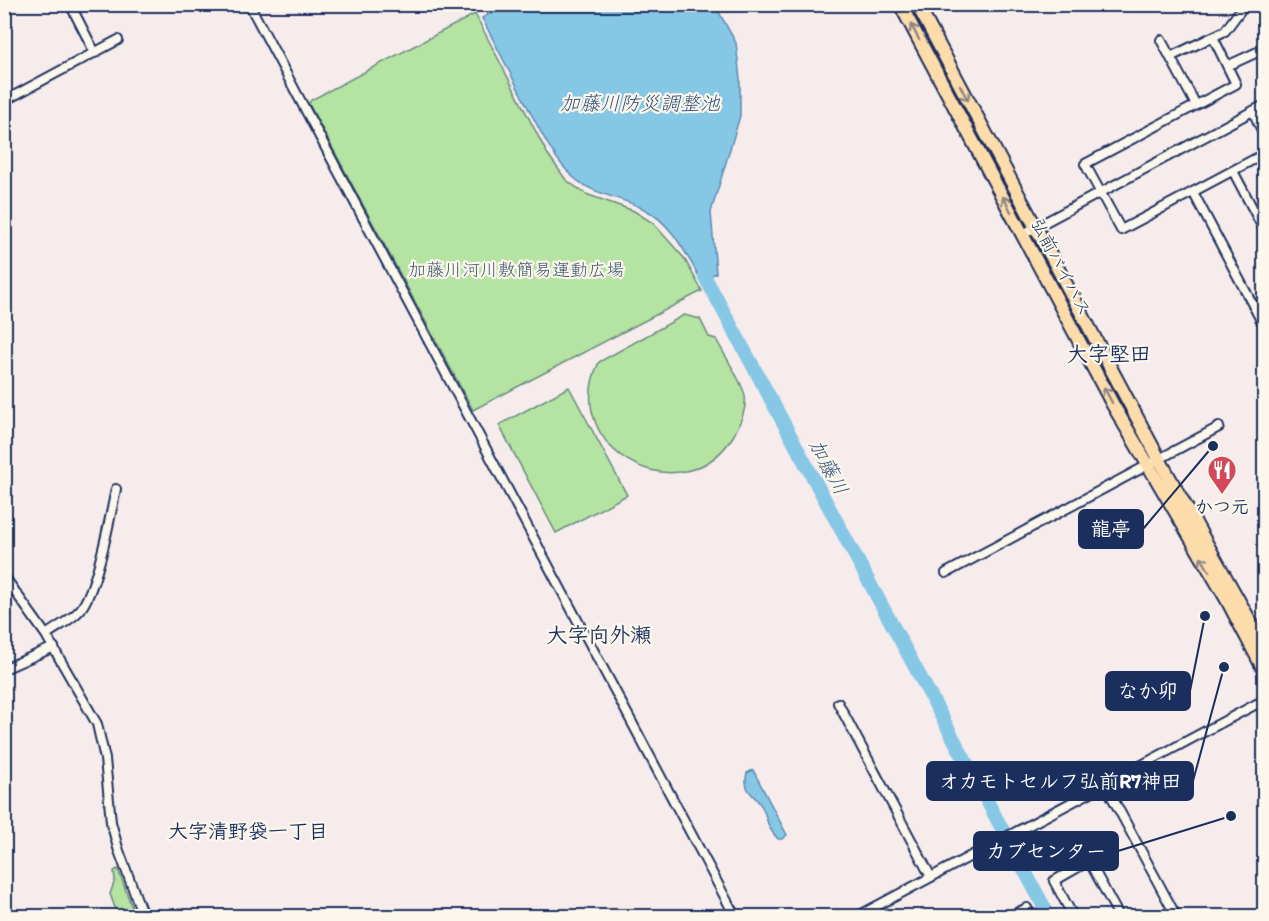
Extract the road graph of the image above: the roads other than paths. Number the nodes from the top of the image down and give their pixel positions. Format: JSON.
{"nodes":[{"id":1,"x":70,"y":4,"type":"edge"},
{"id":2,"x":249,"y":4,"type":"edge"},
{"id":3,"x":900,"y":4,"type":"edge"},
{"id":4,"x":916,"y":4,"type":"edge"},
{"id":5,"x":1245,"y":4,"type":"edge"},
{"id":6,"x":1213,"y":37,"type":"junction"},
{"id":7,"x":118,"y":40,"type":"dead end"},
{"id":8,"x":1161,"y":40,"type":"dead end"},
{"id":9,"x":1264,"y":49,"type":"edge"},
{"id":10,"x":95,"y":52,"type":"junction"},
{"id":11,"x":1170,"y":57,"type":"junction"},
{"id":12,"x":1227,"y":66,"type":"junction"},
{"id":13,"x":4,"y":101,"type":"edge"},
{"id":14,"x":1196,"y":105,"type":"junction"},
{"id":15,"x":1264,"y":105,"type":"edge"},
{"id":16,"x":1253,"y":111,"type":"junction"},
{"id":17,"x":1264,"y":135,"type":"edge"},
{"id":18,"x":1264,"y":154,"type":"edge"},
{"id":19,"x":1233,"y":171,"type":"junction"},
{"id":20,"x":1100,"y":192,"type":"junction"},
{"id":21,"x":1194,"y":192,"type":"junction"},
{"id":22,"x":1035,"y":227,"type":"junction"},
{"id":23,"x":1264,"y":230,"type":"edge"},
{"id":24,"x":1023,"y":234,"type":"junction"},
{"id":25,"x":1264,"y":326,"type":"edge"},
{"id":26,"x":1219,"y":427,"type":"dead end"},
{"id":27,"x":1153,"y":462,"type":"junction"},
{"id":28,"x":117,"y":489,"type":"dead end"},
{"id":29,"x":946,"y":573,"type":"dead end"},
{"id":30,"x":4,"y":576,"type":"edge"},
{"id":31,"x":4,"y":588,"type":"edge"},
{"id":32,"x":18,"y":594,"type":"junction"},
{"id":33,"x":46,"y":635,"type":"junction"},
{"id":34,"x":1264,"y":646,"type":"edge"},
{"id":35,"x":54,"y":647,"type":"junction"},
{"id":36,"x":4,"y":669,"type":"edge"},
{"id":37,"x":1264,"y":670,"type":"edge"},
{"id":38,"x":1264,"y":700,"type":"edge"},
{"id":39,"x":838,"y":703,"type":"dead end"},
{"id":40,"x":1105,"y":784,"type":"junction"},
{"id":41,"x":931,"y":877,"type":"junction"},
{"id":42,"x":143,"y":916,"type":"edge"},
{"id":43,"x":735,"y":916,"type":"edge"},
{"id":44,"x":858,"y":916,"type":"edge"},
{"id":45,"x":1010,"y":916,"type":"edge"},
{"id":46,"x":1031,"y":916,"type":"edge"},
{"id":47,"x":1072,"y":916,"type":"edge"},
{"id":48,"x":1119,"y":916,"type":"edge"},
{"id":49,"x":1176,"y":916,"type":"edge"}],
"edges":[{"from":1,"to":10,"type":"street"},
{"from":2,"to":43,"type":"street"},
{"from":24,"to":3,"type":"highway","name":"弘前バイパス","one_way":true},
{"from":4,"to":22,"type":"highway","name":"弘前バイパス","one_way":true},
{"from":5,"to":6,"type":"street"},
{"from":6,"to":11,"type":"street"},
{"from":6,"to":12,"type":"street"},
{"from":7,"to":10,"type":"street"},
{"from":8,"to":11,"type":"street"},
{"from":9,"to":12,"type":"street"},
{"from":10,"to":13,"type":"street"},
{"from":11,"to":14,"type":"street"},
{"from":12,"to":14,"type":"street"},
{"from":14,"to":20,"type":"street"},
{"from":15,"to":16,"type":"street"},
{"from":16,"to":17,"type":"street"},
{"from":16,"to":20,"type":"street"},
{"from":18,"to":19,"type":"street"},
{"from":19,"to":21,"type":"street"},
{"from":19,"to":23,"type":"street"},
{"from":20,"to":21,"type":"street"},
{"from":20,"to":22,"type":"street"},
{"from":21,"to":25,"type":"street"},
{"from":22,"to":24,"type":"street"},
{"from":22,"to":27,"type":"highway","name":"弘前バイパス"},
{"from":27,"to":24,"type":"highway","name":"弘前バイパス","one_way":true},
{"from":26,"to":27,"type":"street"},
{"from":27,"to":29,"type":"street"},
{"from":27,"to":34,"type":"highway","name":"弘前バイパス"},
{"from":37,"to":27,"type":"highway","name":"弘前バイパス","one_way":true},
{"from":28,"to":33,"type":"street"},
{"from":30,"to":32,"type":"street"},
{"from":31,"to":32,"type":"street"},
{"from":32,"to":33,"type":"street"},
{"from":33,"to":35,"type":"street"},
{"from":35,"to":36,"type":"street"},
{"from":35,"to":42,"type":"street"},
{"from":38,"to":40,"type":"street"},
{"from":39,"to":41,"type":"street"},
{"from":40,"to":41,"type":"street"},
{"from":40,"to":49,"type":"street"},
{"from":41,"to":44,"type":"street"},
{"from":45,"to":46,"type":"street"},
{"from":47,"to":48,"type":"street"}]}
